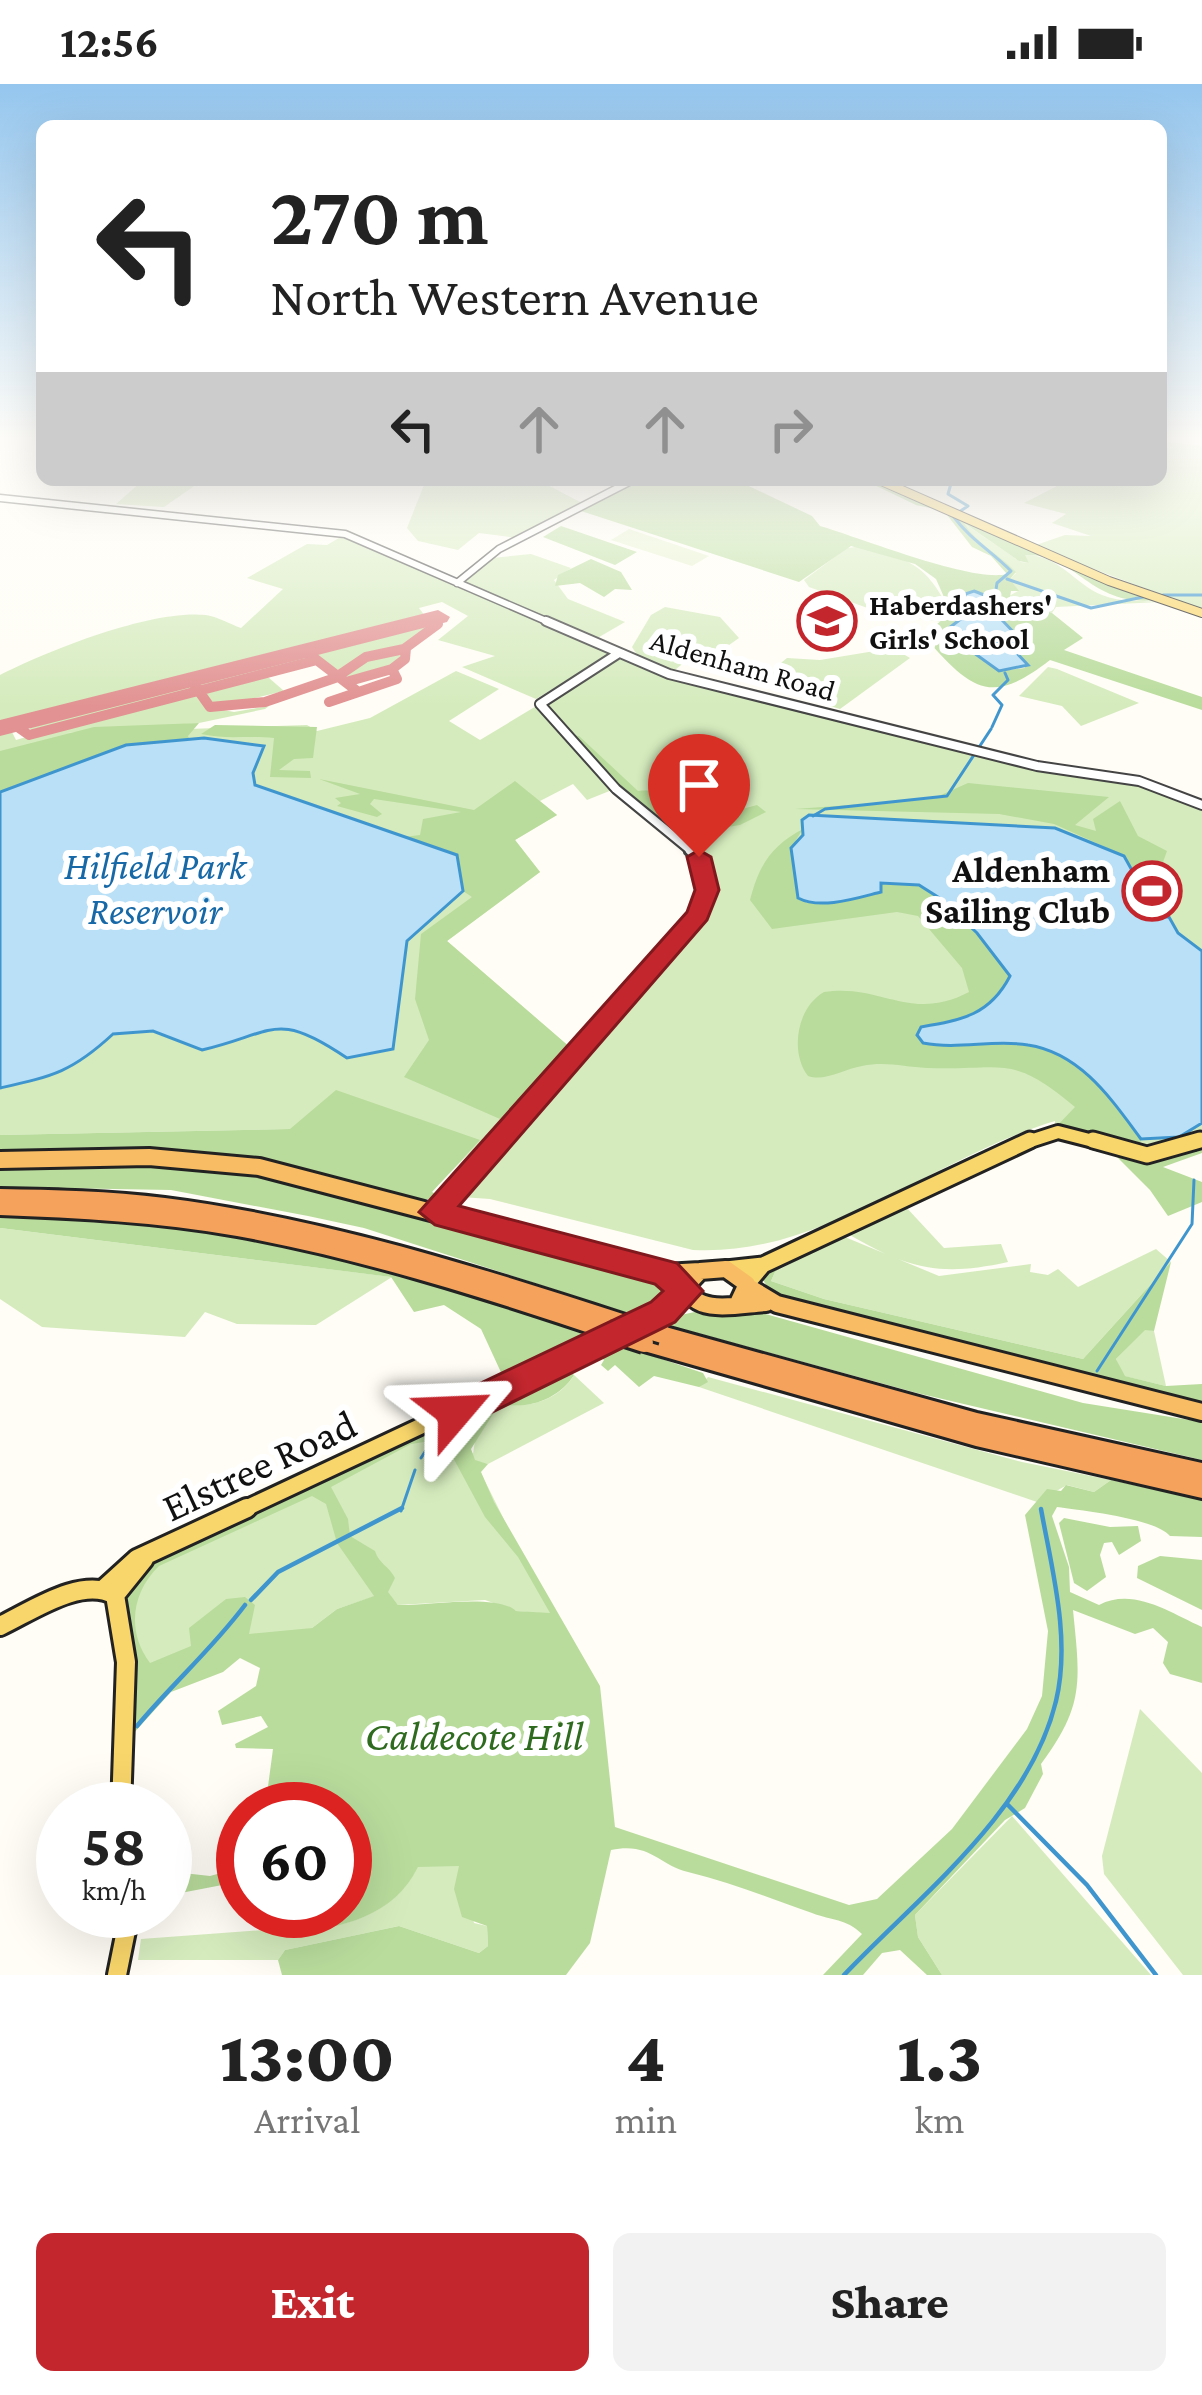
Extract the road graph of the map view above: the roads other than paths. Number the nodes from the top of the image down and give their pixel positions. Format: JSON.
{"nodes":[{"id":1,"x":299,"y":529,"type":"edge"},
{"id":2,"x":537,"y":529,"type":"edge"},
{"id":3,"x":996,"y":529,"type":"edge"},
{"id":4,"x":458,"y":583,"type":"junction"},
{"id":5,"x":1202,"y":613,"type":"edge"},
{"id":6,"x":619,"y":653,"type":"junction"},
{"id":7,"x":1202,"y":805,"type":"edge"},
{"id":8,"x":1202,"y":1139,"type":"edge"},
{"id":9,"x":0,"y":1160,"type":"edge"},
{"id":10,"x":0,"y":1196,"type":"edge"},
{"id":11,"x":0,"y":1208,"type":"edge"},
{"id":12,"x":435,"y":1212,"type":"junction"},
{"id":13,"x":763,"y":1265,"type":"junction"},
{"id":14,"x":726,"y":1269,"type":"junction"},
{"id":15,"x":700,"y":1271,"type":"junction"},
{"id":16,"x":665,"y":1273,"type":"junction"},
{"id":17,"x":686,"y":1289,"type":"junction"},
{"id":18,"x":745,"y":1290,"type":"junction"},
{"id":19,"x":704,"y":1306,"type":"junction"},
{"id":20,"x":616,"y":1327,"type":"junction"},
{"id":21,"x":656,"y":1330,"type":"junction"},
{"id":22,"x":1202,"y":1412,"type":"edge"},
{"id":23,"x":1202,"y":1472,"type":"edge"},
{"id":24,"x":1202,"y":1488,"type":"edge"},
{"id":25,"x":114,"y":1586,"type":"junction"},
{"id":26,"x":0,"y":1626,"type":"edge"},
{"id":27,"x":122,"y":1782,"type":"edge"},
{"id":28,"x":125,"y":1938,"type":"edge"},
{"id":29,"x":117,"y":1975,"type":"edge"}],
"edges":[{"from":1,"to":4,"type":"street","name":"Aldenham Road"},
{"from":2,"to":4,"type":"street"},
{"from":3,"to":5,"type":"main road"},
{"from":4,"to":6,"type":"street","name":"Aldenham Road"},
{"from":6,"to":7,"type":"street","name":"Aldenham Road"},
{"from":6,"to":12,"type":"street"},
{"from":8,"to":13,"type":"main road"},
{"from":9,"to":12,"type":"highway"},
{"from":10,"to":20,"type":"highway"},
{"from":11,"to":20,"type":"highway"},
{"from":12,"to":16,"type":"highway"},
{"from":13,"to":14,"type":"main road"},
{"from":13,"to":18,"type":"main road"},
{"from":14,"to":15,"type":"highway"},
{"from":14,"to":18,"type":"highway"},
{"from":15,"to":16,"type":"highway"},
{"from":15,"to":17,"type":"highway"},
{"from":16,"to":17,"type":"highway"},
{"from":17,"to":19,"type":"highway"},
{"from":17,"to":21,"type":"main road","name":"Elstree Road"},
{"from":18,"to":19,"type":"highway"},
{"from":18,"to":22,"type":"highway"},
{"from":19,"to":21,"type":"main road","name":"Elstree Road"},
{"from":20,"to":21,"type":"highway","bridge":true},
{"from":21,"to":23,"type":"highway"},
{"from":21,"to":24,"type":"highway"},
{"from":21,"to":25,"type":"main road","name":"Elstree Road"},
{"from":25,"to":26,"type":"main road"},
{"from":25,"to":27,"type":"main road"},
{"from":28,"to":29,"type":"main road"}]}
